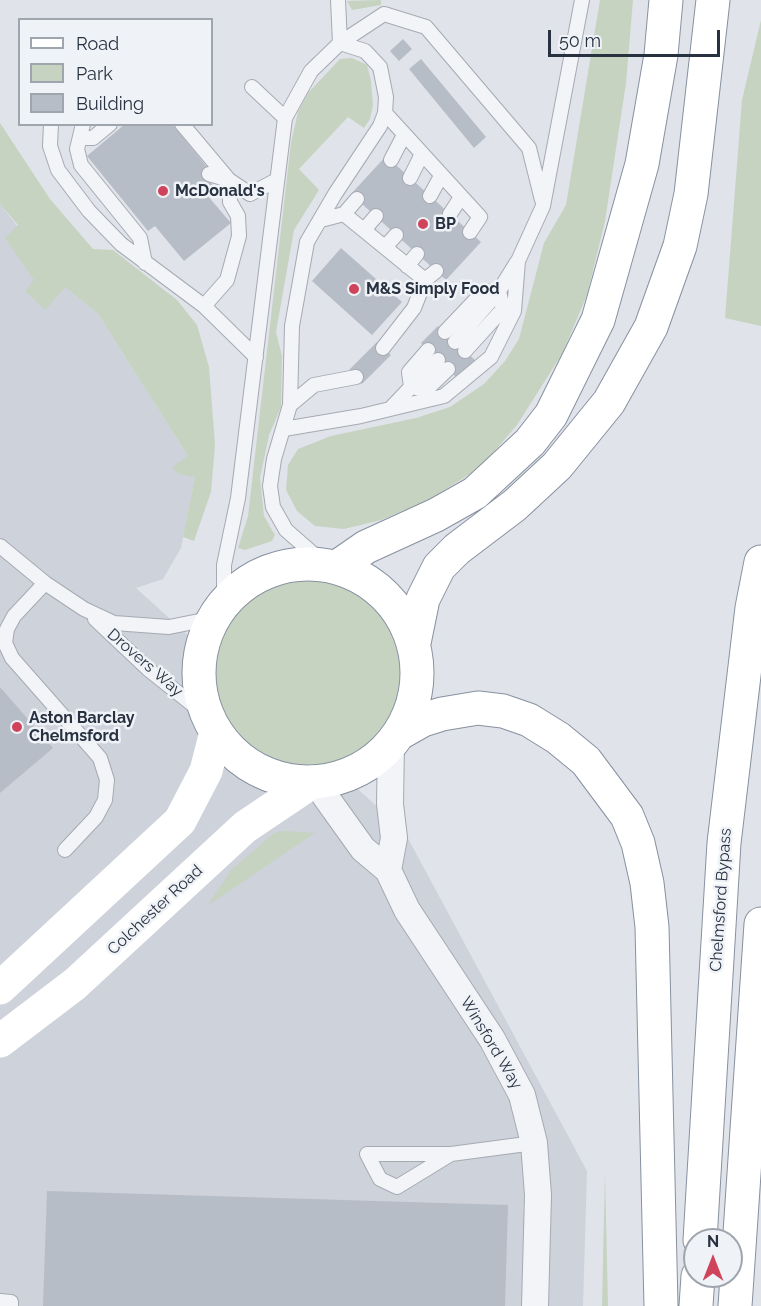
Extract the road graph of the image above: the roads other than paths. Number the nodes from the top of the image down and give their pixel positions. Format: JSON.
{"nodes":[{"id":1,"x":338,"y":0,"type":"edge"},
{"id":2,"x":582,"y":0,"type":"edge"},
{"id":3,"x":666,"y":0,"type":"edge"},
{"id":4,"x":713,"y":0,"type":"edge"},
{"id":5,"x":340,"y":43,"type":"junction"},
{"id":6,"x":252,"y":87,"type":"dead end"},
{"id":7,"x":385,"y":113,"type":"junction"},
{"id":8,"x":285,"y":118,"type":"junction"},
{"id":9,"x":51,"y":126,"type":"edge"},
{"id":10,"x":108,"y":126,"type":"edge"},
{"id":11,"x":184,"y":126,"type":"edge"},
{"id":12,"x":82,"y":131,"type":"edge"},
{"id":13,"x":404,"y":135,"type":"junction"},
{"id":14,"x":422,"y":154,"type":"junction"},
{"id":15,"x":391,"y":160,"type":"dead end"},
{"id":16,"x":209,"y":174,"type":"dead end"},
{"id":17,"x":441,"y":176,"type":"junction"},
{"id":18,"x":410,"y":178,"type":"dead end"},
{"id":19,"x":229,"y":180,"type":"junction"},
{"id":20,"x":275,"y":181,"type":"junction"},
{"id":21,"x":430,"y":196,"type":"dead end"},
{"id":22,"x":461,"y":197,"type":"junction"},
{"id":23,"x":357,"y":199,"type":"dead end"},
{"id":24,"x":543,"y":206,"type":"junction"},
{"id":25,"x":344,"y":214,"type":"junction"},
{"id":26,"x":450,"y":214,"type":"dead end"},
{"id":27,"x":376,"y":216,"type":"dead end"},
{"id":28,"x":321,"y":220,"type":"junction"},
{"id":29,"x":364,"y":230,"type":"junction"},
{"id":30,"x":470,"y":232,"type":"dead end"},
{"id":31,"x":396,"y":235,"type":"dead end"},
{"id":32,"x":385,"y":247,"type":"junction"},
{"id":33,"x":417,"y":254,"type":"dead end"},
{"id":34,"x":518,"y":261,"type":"junction"},
{"id":35,"x":145,"y":263,"type":"junction"},
{"id":36,"x":407,"y":266,"type":"junction"},
{"id":37,"x":436,"y":271,"type":"dead end"},
{"id":38,"x":425,"y":280,"type":"junction"},
{"id":39,"x":499,"y":291,"type":"junction"},
{"id":40,"x":204,"y":306,"type":"junction"},
{"id":41,"x":383,"y":348,"type":"dead end"},
{"id":42,"x":256,"y":357,"type":"junction"},
{"id":43,"x":356,"y":377,"type":"dead end"},
{"id":44,"x":411,"y":387,"type":"junction"},
{"id":45,"x":290,"y":405,"type":"junction"},
{"id":46,"x":390,"y":409,"type":"junction"},
{"id":47,"x":284,"y":429,"type":"junction"},
{"id":48,"x":0,"y":546,"type":"edge"},
{"id":49,"x":761,"y":562,"type":"edge"},
{"id":50,"x":332,"y":566,"type":"junction"},
{"id":51,"x":45,"y":583,"type":"junction"},
{"id":52,"x":220,"y":608,"type":"junction"},
{"id":53,"x":84,"y":609,"type":"junction"},
{"id":54,"x":414,"y":643,"type":"junction"},
{"id":55,"x":211,"y":724,"type":"junction"},
{"id":56,"x":395,"y":739,"type":"junction"},
{"id":57,"x":313,"y":782,"type":"junction"},
{"id":58,"x":65,"y":850,"type":"dead end"},
{"id":59,"x":388,"y":870,"type":"junction"},
{"id":60,"x":761,"y":924,"type":"edge"},
{"id":61,"x":0,"y":988,"type":"edge"},
{"id":62,"x":0,"y":1041,"type":"edge"},
{"id":63,"x":534,"y":1143,"type":"junction"},
{"id":64,"x":451,"y":1154,"type":"junction"},
{"id":65,"x":701,"y":1228,"type":"edge"},
{"id":66,"x":697,"y":1288,"type":"edge"},
{"id":67,"x":0,"y":1301,"type":"edge"},
{"id":68,"x":11,"y":1306,"type":"edge"},
{"id":69,"x":535,"y":1306,"type":"edge"},
{"id":70,"x":661,"y":1306,"type":"edge"},
{"id":71,"x":696,"y":1306,"type":"edge"},
{"id":72,"x":735,"y":1306,"type":"edge"}],
"edges":[{"from":1,"to":5,"type":"lane"},
{"from":2,"to":24,"type":"lane"},
{"from":3,"to":50,"type":"main road"},
{"from":4,"to":54,"type":"main road"},
{"from":5,"to":7,"type":"lane"},
{"from":5,"to":8,"type":"lane"},
{"from":5,"to":24,"type":"lane"},
{"from":6,"to":8,"type":"lane"},
{"from":7,"to":13,"type":"lane"},
{"from":7,"to":28,"type":"lane"},
{"from":8,"to":20,"type":"lane"},
{"from":9,"to":35,"type":"lane"},
{"from":10,"to":12,"type":"lane"},
{"from":11,"to":19,"type":"lane"},
{"from":12,"to":35,"type":"lane"},
{"from":13,"to":14,"type":"lane"},
{"from":13,"to":15,"type":"lane"},
{"from":14,"to":17,"type":"lane"},
{"from":14,"to":18,"type":"lane"},
{"from":16,"to":19,"type":"lane"},
{"from":17,"to":21,"type":"lane"},
{"from":17,"to":22,"type":"lane"},
{"from":19,"to":20,"type":"lane"},
{"from":19,"to":40,"type":"lane"},
{"from":20,"to":42,"type":"lane"},
{"from":22,"to":26,"type":"lane"},
{"from":22,"to":30,"type":"lane"},
{"from":23,"to":25,"type":"lane"},
{"from":24,"to":34,"type":"lane"},
{"from":25,"to":28,"type":"lane"},
{"from":25,"to":29,"type":"lane"},
{"from":27,"to":29,"type":"lane"},
{"from":28,"to":45,"type":"lane"},
{"from":29,"to":32,"type":"lane"},
{"from":31,"to":32,"type":"lane"},
{"from":32,"to":36,"type":"lane"},
{"from":33,"to":36,"type":"lane"},
{"from":34,"to":39,"type":"lane"},
{"from":34,"to":46,"type":"lane"},
{"from":35,"to":40,"type":"lane"},
{"from":36,"to":38,"type":"lane"},
{"from":37,"to":38,"type":"lane"},
{"from":38,"to":41,"type":"lane"},
{"from":39,"to":39,"type":"lane"},
{"from":40,"to":42,"type":"lane"},
{"from":42,"to":52,"type":"lane"},
{"from":43,"to":45,"type":"lane"},
{"from":44,"to":44,"type":"lane"},
{"from":44,"to":46,"type":"lane"},
{"from":45,"to":47,"type":"lane"},
{"from":46,"to":47,"type":"lane"},
{"from":47,"to":50,"type":"lane"},
{"from":48,"to":51,"type":"lane","name":"Drovers Way"},
{"from":49,"to":65,"type":"main road","name":"Chelmsford Bypass"},
{"from":50,"to":52,"type":"main road"},
{"from":50,"to":54,"type":"main road"},
{"from":51,"to":53,"type":"lane","name":"Drovers Way"},
{"from":51,"to":58,"type":"lane"},
{"from":52,"to":53,"type":"lane","name":"Drovers Way"},
{"from":52,"to":55,"type":"main road"},
{"from":53,"to":55,"type":"lane","name":"Drovers Way"},
{"from":54,"to":56,"type":"main road"},
{"from":55,"to":57,"type":"main road"},
{"from":55,"to":61,"type":"main road"},
{"from":56,"to":57,"type":"main road"},
{"from":56,"to":59,"type":"street"},
{"from":56,"to":70,"type":"main road"},
{"from":57,"to":59,"type":"street","name":"Winsford Way"},
{"from":57,"to":62,"type":"main road","name":"Colchester Road"},
{"from":59,"to":63,"type":"street","name":"Winsford Way"},
{"from":60,"to":72,"type":"main road"},
{"from":63,"to":64,"type":"lane"},
{"from":63,"to":69,"type":"street","name":"Winsford Way"},
{"from":64,"to":64,"type":"lane"},
{"from":66,"to":71,"type":"main road"},
{"from":67,"to":68,"type":"lane"}]}
